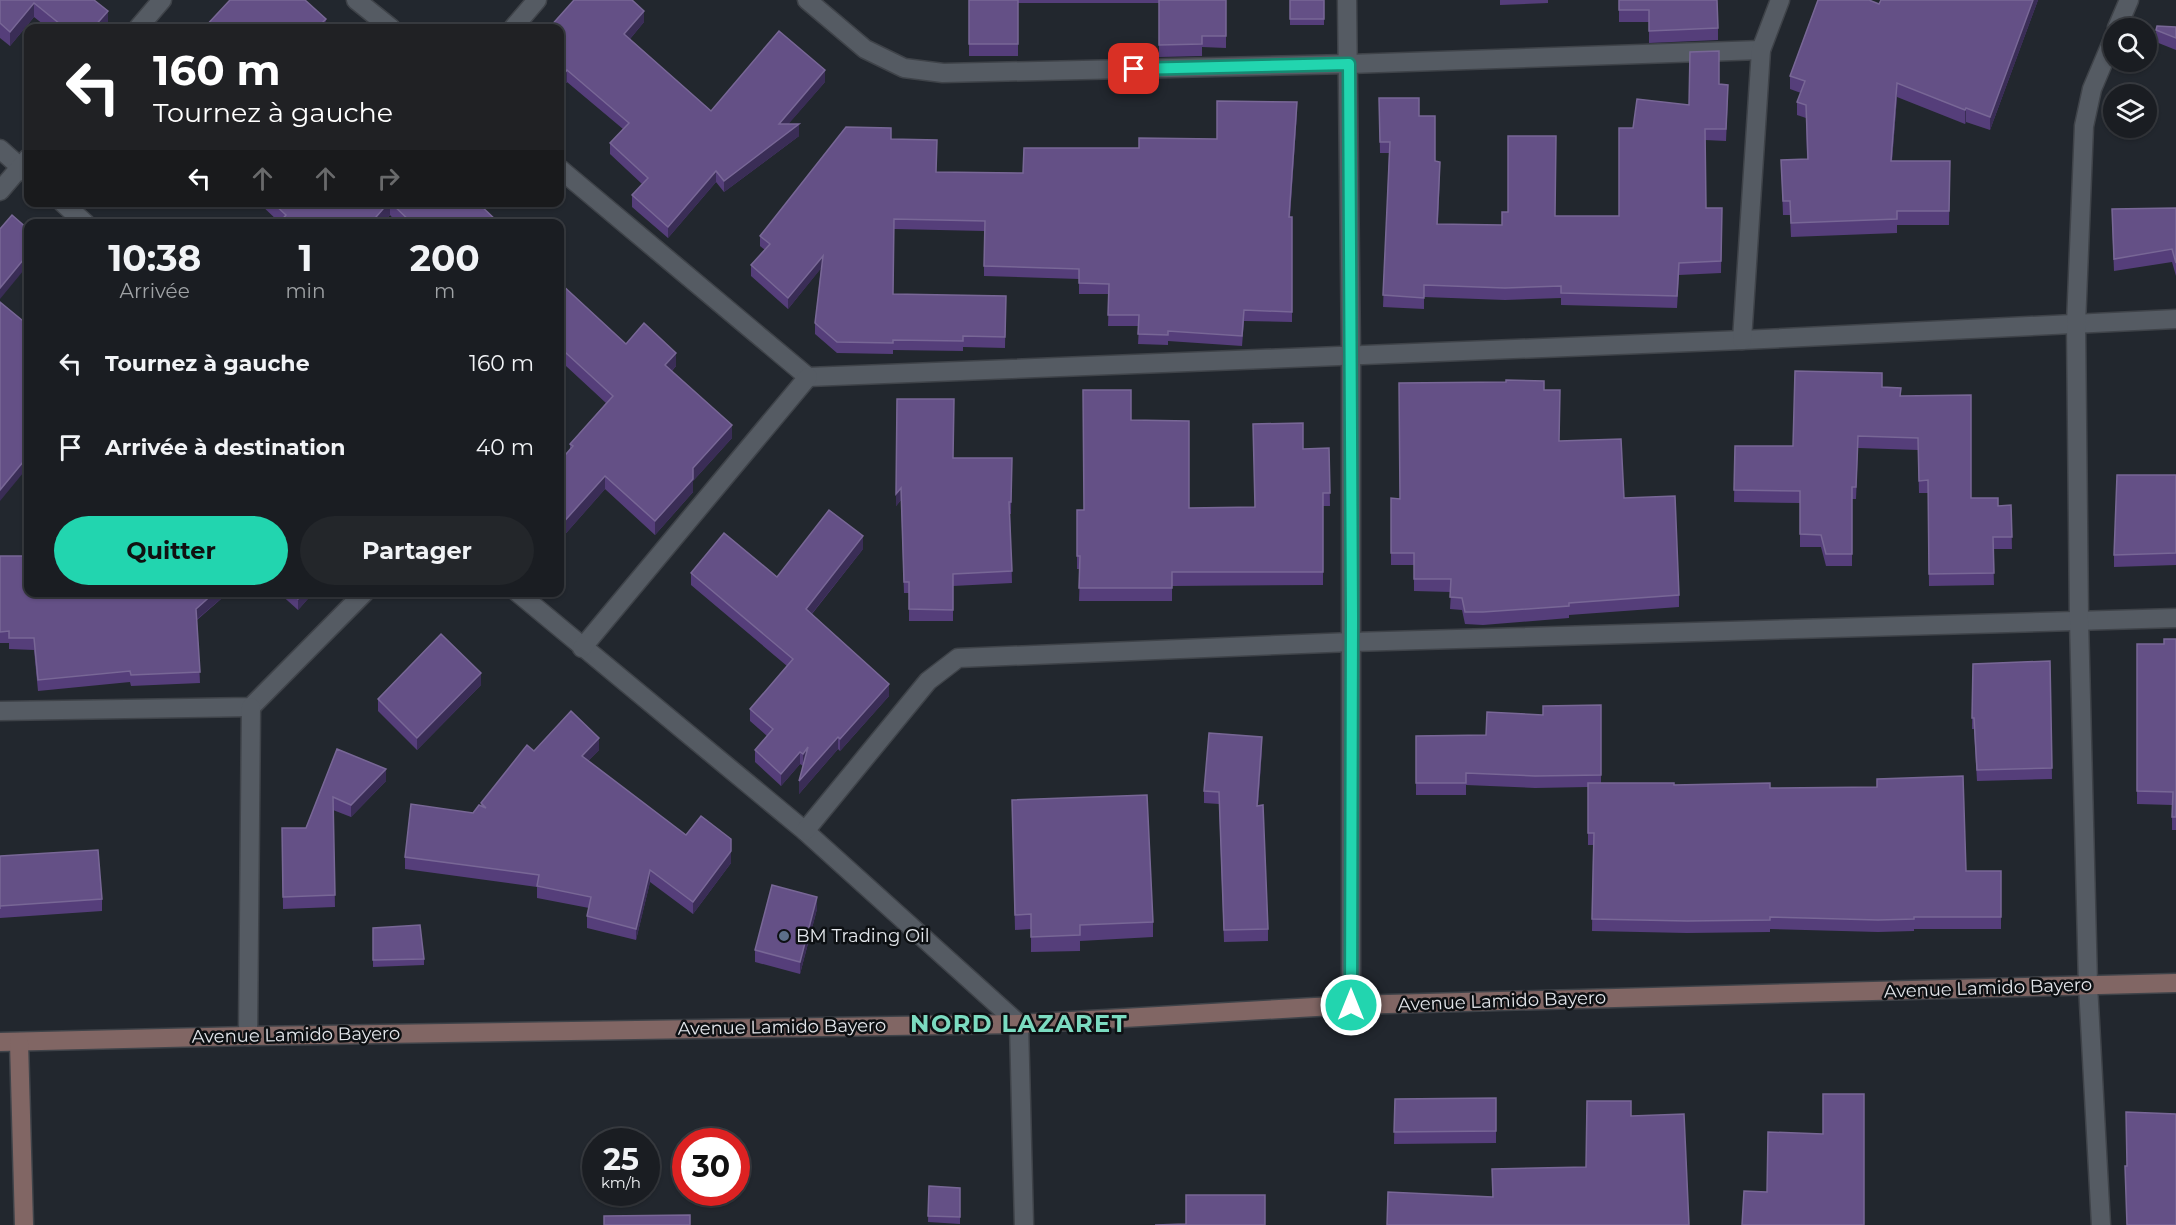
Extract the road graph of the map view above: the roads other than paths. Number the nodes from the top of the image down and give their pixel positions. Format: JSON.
{"nodes":[{"id":1,"x":162,"y":0,"type":"edge"},
{"id":2,"x":356,"y":0,"type":"edge"},
{"id":3,"x":537,"y":0,"type":"edge"},
{"id":4,"x":807,"y":0,"type":"edge"},
{"id":5,"x":1347,"y":0,"type":"edge"},
{"id":6,"x":1780,"y":0,"type":"edge"},
{"id":7,"x":2129,"y":0,"type":"edge"},
{"id":8,"x":2121,"y":18,"type":"edge"},
{"id":9,"x":141,"y":24,"type":"edge"},
{"id":10,"x":385,"y":24,"type":"edge"},
{"id":11,"x":516,"y":24,"type":"edge"},
{"id":12,"x":1761,"y":50,"type":"junction"},
{"id":13,"x":2103,"y":63,"type":"edge"},
{"id":14,"x":1349,"y":64,"type":"junction"},
{"id":15,"x":0,"y":149,"type":"edge"},
{"id":16,"x":24,"y":165,"type":"edge"},
{"id":17,"x":24,"y":168,"type":"edge"},
{"id":18,"x":564,"y":172,"type":"edge"},
{"id":19,"x":0,"y":191,"type":"edge"},
{"id":20,"x":67,"y":207,"type":"edge"},
{"id":21,"x":81,"y":219,"type":"edge"},
{"id":22,"x":2176,"y":319,"type":"edge"},
{"id":23,"x":2076,"y":324,"type":"junction"},
{"id":24,"x":1742,"y":340,"type":"junction"},
{"id":25,"x":1351,"y":355,"type":"junction"},
{"id":26,"x":808,"y":377,"type":"junction"},
{"id":27,"x":360,"y":597,"type":"edge"},
{"id":28,"x":523,"y":597,"type":"edge"},
{"id":29,"x":2176,"y":618,"type":"edge"},
{"id":30,"x":2079,"y":620,"type":"junction"},
{"id":31,"x":1352,"y":642,"type":"junction"},
{"id":32,"x":582,"y":648,"type":"junction"},
{"id":33,"x":251,"y":707,"type":"junction"},
{"id":34,"x":0,"y":711,"type":"edge"},
{"id":35,"x":805,"y":831,"type":"junction"},
{"id":36,"x":2176,"y":983,"type":"edge"},
{"id":37,"x":2088,"y":985,"type":"junction"},
{"id":38,"x":1351,"y":1005,"type":"junction"},
{"id":39,"x":1019,"y":1024,"type":"junction"},
{"id":40,"x":248,"y":1036,"type":"junction"},
{"id":41,"x":0,"y":1042,"type":"edge"},
{"id":42,"x":19,"y":1042,"type":"junction"},
{"id":43,"x":24,"y":1225,"type":"edge"},
{"id":44,"x":1024,"y":1225,"type":"edge"},
{"id":45,"x":2101,"y":1225,"type":"edge"}],
"edges":[{"from":1,"to":9,"type":"street"},
{"from":2,"to":10,"type":"street"},
{"from":3,"to":11,"type":"street"},
{"from":4,"to":14,"type":"street"},
{"from":5,"to":14,"type":"street"},
{"from":6,"to":12,"type":"street"},
{"from":7,"to":8,"type":"street"},
{"from":12,"to":14,"type":"street"},
{"from":12,"to":24,"type":"street"},
{"from":13,"to":23,"type":"street"},
{"from":14,"to":25,"type":"street"},
{"from":15,"to":16,"type":"street"},
{"from":17,"to":19,"type":"street"},
{"from":18,"to":26,"type":"street"},
{"from":20,"to":21,"type":"street"},
{"from":22,"to":23,"type":"street"},
{"from":23,"to":24,"type":"street"},
{"from":23,"to":30,"type":"street"},
{"from":24,"to":25,"type":"street"},
{"from":25,"to":26,"type":"street"},
{"from":25,"to":31,"type":"street"},
{"from":26,"to":32,"type":"street"},
{"from":27,"to":33,"type":"street"},
{"from":28,"to":32,"type":"street"},
{"from":29,"to":30,"type":"street"},
{"from":30,"to":31,"type":"street"},
{"from":30,"to":37,"type":"street"},
{"from":31,"to":35,"type":"street"},
{"from":31,"to":38,"type":"street"},
{"from":32,"to":35,"type":"street"},
{"from":33,"to":34,"type":"street"},
{"from":33,"to":40,"type":"street"},
{"from":35,"to":39,"type":"street"},
{"from":36,"to":37,"type":"street","name":"Avenue Lamido Bayero"},
{"from":37,"to":38,"type":"street","name":"Avenue Lamido Bayero"},
{"from":37,"to":45,"type":"street"},
{"from":38,"to":39,"type":"street","name":"Avenue Lamido Bayero"},
{"from":39,"to":40,"type":"street","name":"Avenue Lamido Bayero"},
{"from":39,"to":44,"type":"street"},
{"from":40,"to":42,"type":"street","name":"Avenue Lamido Bayero"},
{"from":41,"to":42,"type":"street","name":"Avenue Lamido Bayero"},
{"from":42,"to":43,"type":"street"}]}
